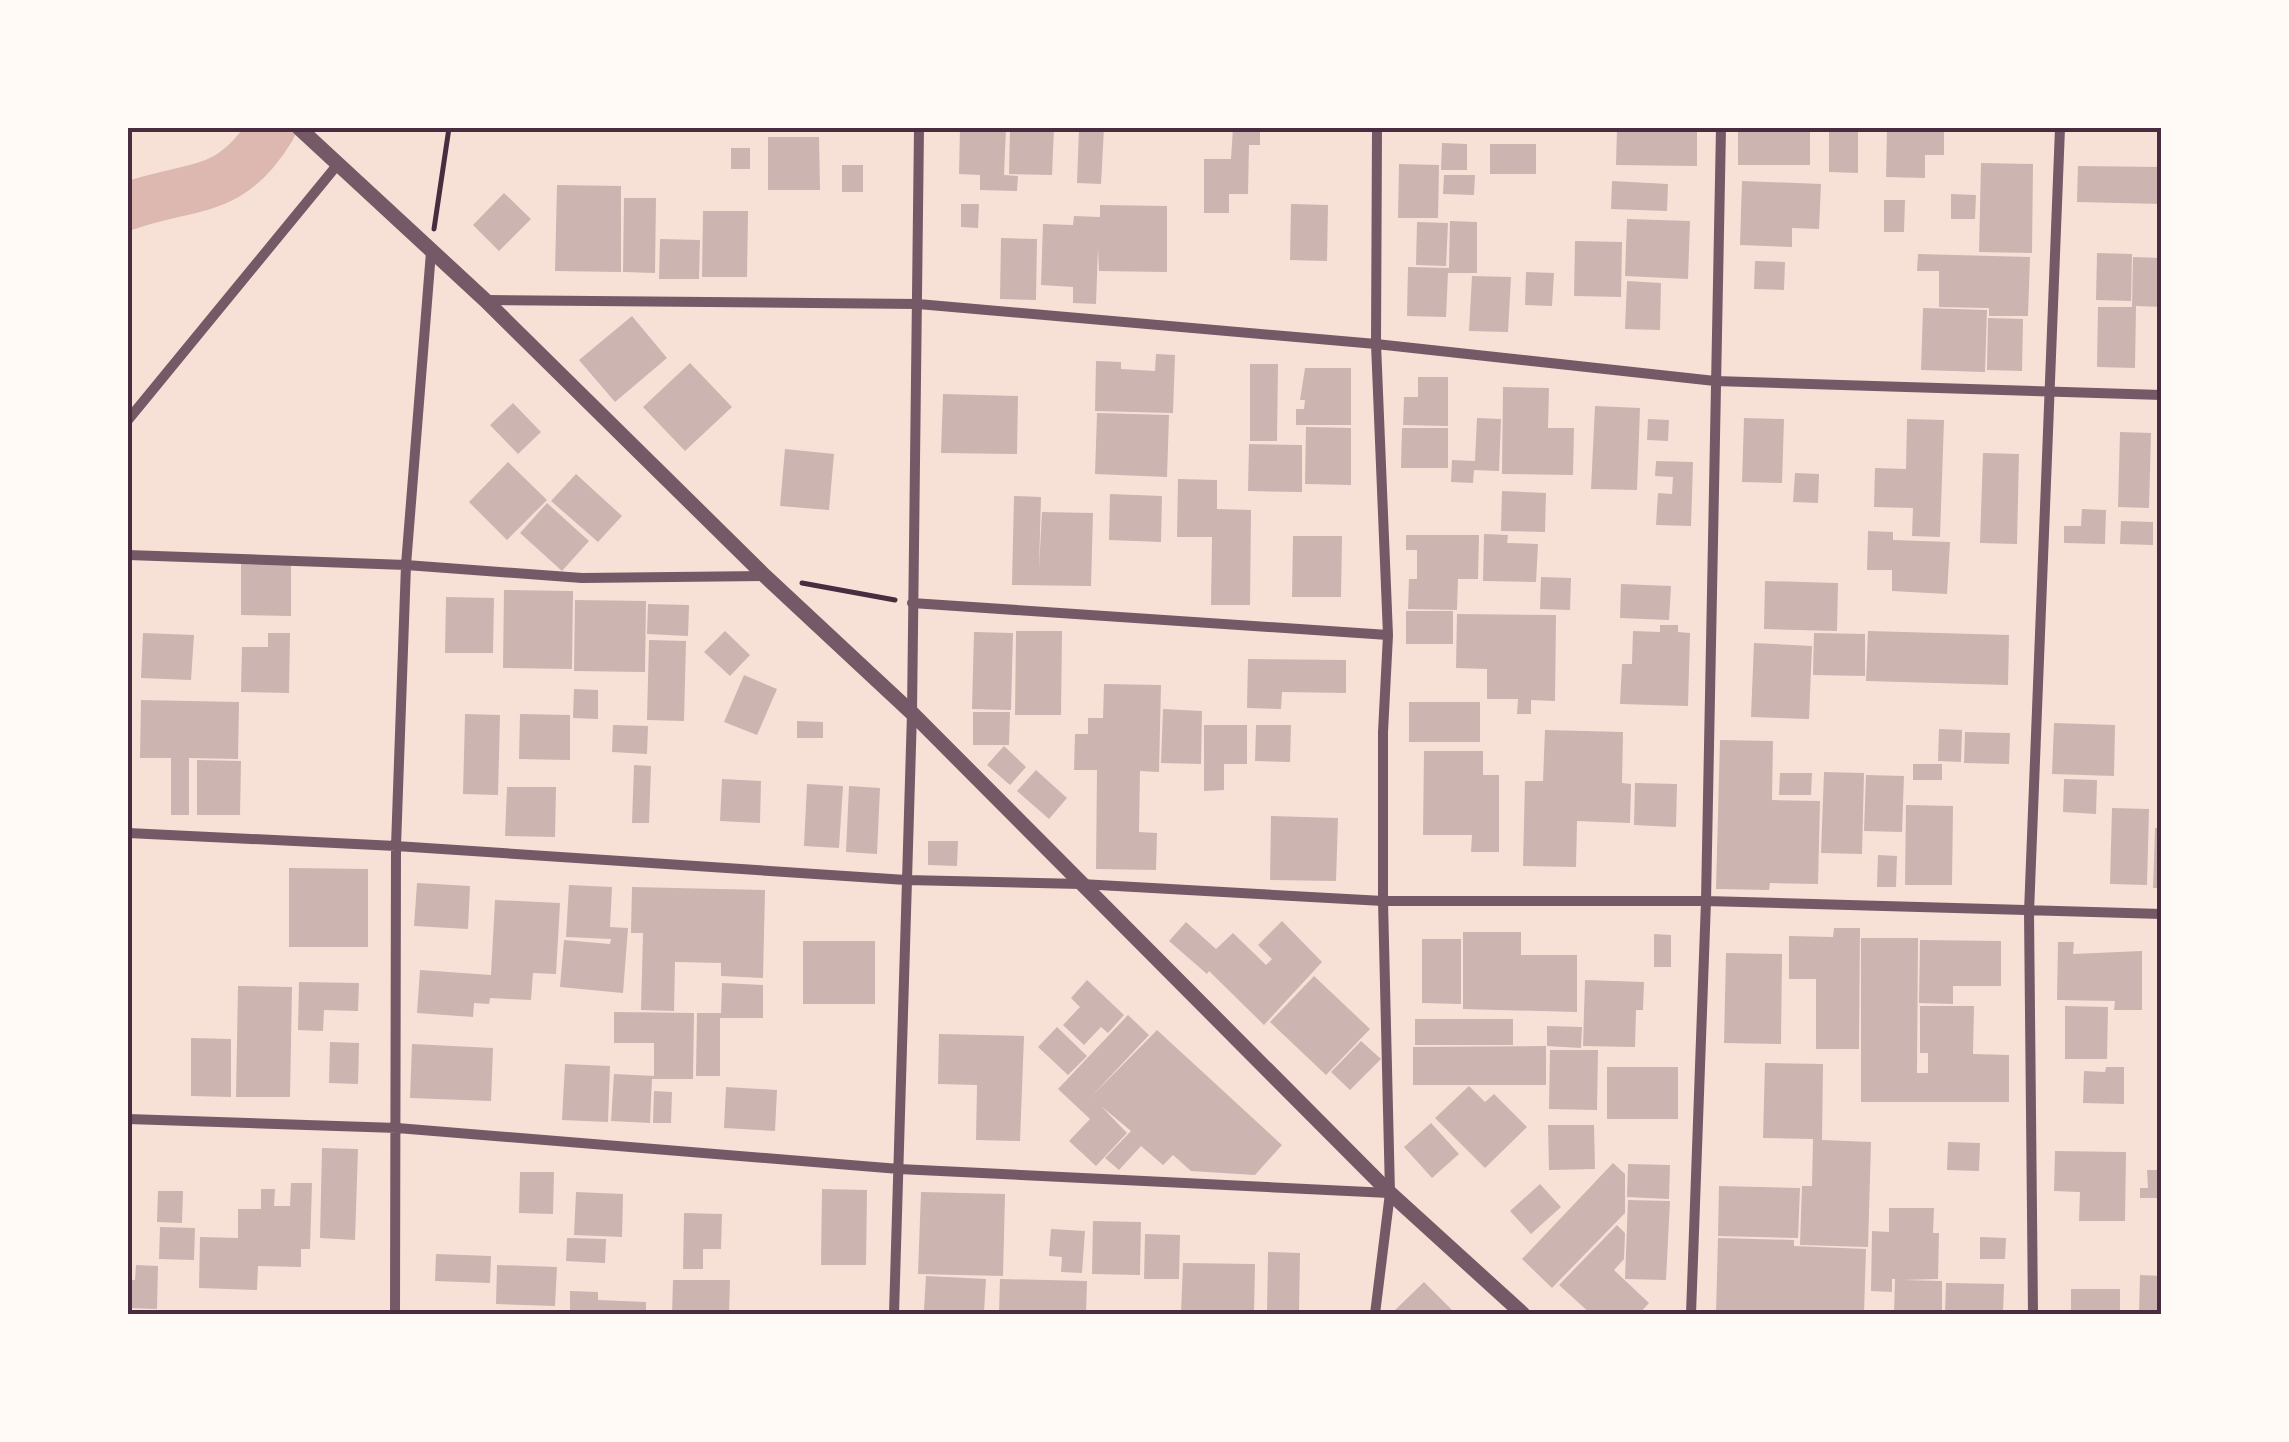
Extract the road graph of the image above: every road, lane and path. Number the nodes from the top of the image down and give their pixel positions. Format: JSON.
{"nodes":[{"id":1,"x":449,"y":128,"type":"edge"},
{"id":2,"x":919,"y":128,"type":"edge"},
{"id":3,"x":1378,"y":128,"type":"edge"},
{"id":4,"x":1721,"y":128,"type":"edge"},
{"id":5,"x":2060,"y":128,"type":"edge"},
{"id":6,"x":305,"y":133,"type":"edge"},
{"id":7,"x":338,"y":164,"type":"junction"},
{"id":8,"x":431,"y":252,"type":"junction"},
{"id":9,"x":485,"y":300,"type":"junction"},
{"id":10,"x":918,"y":304,"type":"junction"},
{"id":11,"x":1376,"y":344,"type":"junction"},
{"id":12,"x":1715,"y":381,"type":"junction"},
{"id":13,"x":2051,"y":392,"type":"junction"},
{"id":14,"x":2162,"y":395,"type":"edge"},
{"id":15,"x":128,"y":420,"type":"edge"},
{"id":16,"x":128,"y":555,"type":"edge"},
{"id":17,"x":406,"y":564,"type":"junction"},
{"id":18,"x":765,"y":576,"type":"junction"},
{"id":19,"x":802,"y":583,"type":"dead end"},
{"id":20,"x":912,"y":603,"type":"junction"},
{"id":21,"x":1388,"y":635,"type":"junction"},
{"id":22,"x":912,"y":713,"type":"junction"},
{"id":23,"x":128,"y":834,"type":"edge"},
{"id":24,"x":396,"y":846,"type":"junction"},
{"id":25,"x":906,"y":880,"type":"junction"},
{"id":26,"x":1081,"y":884,"type":"junction"},
{"id":27,"x":1383,"y":901,"type":"junction"},
{"id":28,"x":1706,"y":901,"type":"junction"},
{"id":29,"x":2030,"y":912,"type":"junction"},
{"id":30,"x":2162,"y":914,"type":"edge"},
{"id":31,"x":128,"y":1119,"type":"edge"},
{"id":32,"x":397,"y":1128,"type":"junction"},
{"id":33,"x":898,"y":1168,"type":"junction"},
{"id":34,"x":1390,"y":1193,"type":"junction"},
{"id":35,"x":395,"y":1314,"type":"edge"},
{"id":36,"x":894,"y":1314,"type":"edge"},
{"id":37,"x":1375,"y":1314,"type":"edge"},
{"id":38,"x":1523,"y":1314,"type":"edge"},
{"id":39,"x":1691,"y":1314,"type":"edge"},
{"id":40,"x":2033,"y":1314,"type":"edge"}],
"edges":[{"from":1,"to":8,"type":"path"},
{"from":2,"to":10,"type":"street"},
{"from":3,"to":11,"type":"street"},
{"from":4,"to":12,"type":"street"},
{"from":5,"to":13,"type":"street"},
{"from":6,"to":7,"type":"street"},
{"from":7,"to":8,"type":"street"},
{"from":7,"to":15,"type":"street"},
{"from":8,"to":9,"type":"street"},
{"from":8,"to":17,"type":"street"},
{"from":9,"to":10,"type":"street"},
{"from":9,"to":18,"type":"street"},
{"from":10,"to":11,"type":"street"},
{"from":10,"to":20,"type":"street"},
{"from":11,"to":12,"type":"street"},
{"from":11,"to":21,"type":"street"},
{"from":12,"to":13,"type":"street"},
{"from":12,"to":28,"type":"street"},
{"from":13,"to":14,"type":"street"},
{"from":13,"to":29,"type":"street"},
{"from":16,"to":17,"type":"street"},
{"from":17,"to":18,"type":"street"},
{"from":17,"to":24,"type":"street"},
{"from":18,"to":22,"type":"street"},
{"from":19,"to":20,"type":"path"},
{"from":20,"to":21,"type":"street"},
{"from":20,"to":22,"type":"street"},
{"from":21,"to":27,"type":"street"},
{"from":22,"to":25,"type":"street"},
{"from":22,"to":26,"type":"street"},
{"from":23,"to":24,"type":"street"},
{"from":24,"to":25,"type":"street"},
{"from":24,"to":32,"type":"street"},
{"from":25,"to":26,"type":"street"},
{"from":25,"to":33,"type":"street"},
{"from":26,"to":27,"type":"street"},
{"from":26,"to":34,"type":"street"},
{"from":27,"to":28,"type":"street"},
{"from":27,"to":34,"type":"street"},
{"from":28,"to":29,"type":"street"},
{"from":28,"to":39,"type":"street"},
{"from":29,"to":30,"type":"street"},
{"from":29,"to":40,"type":"street"},
{"from":31,"to":32,"type":"street"},
{"from":32,"to":33,"type":"street"},
{"from":32,"to":35,"type":"street"},
{"from":33,"to":34,"type":"street"},
{"from":33,"to":36,"type":"street"},
{"from":34,"to":37,"type":"street"},
{"from":34,"to":38,"type":"street"}]}
